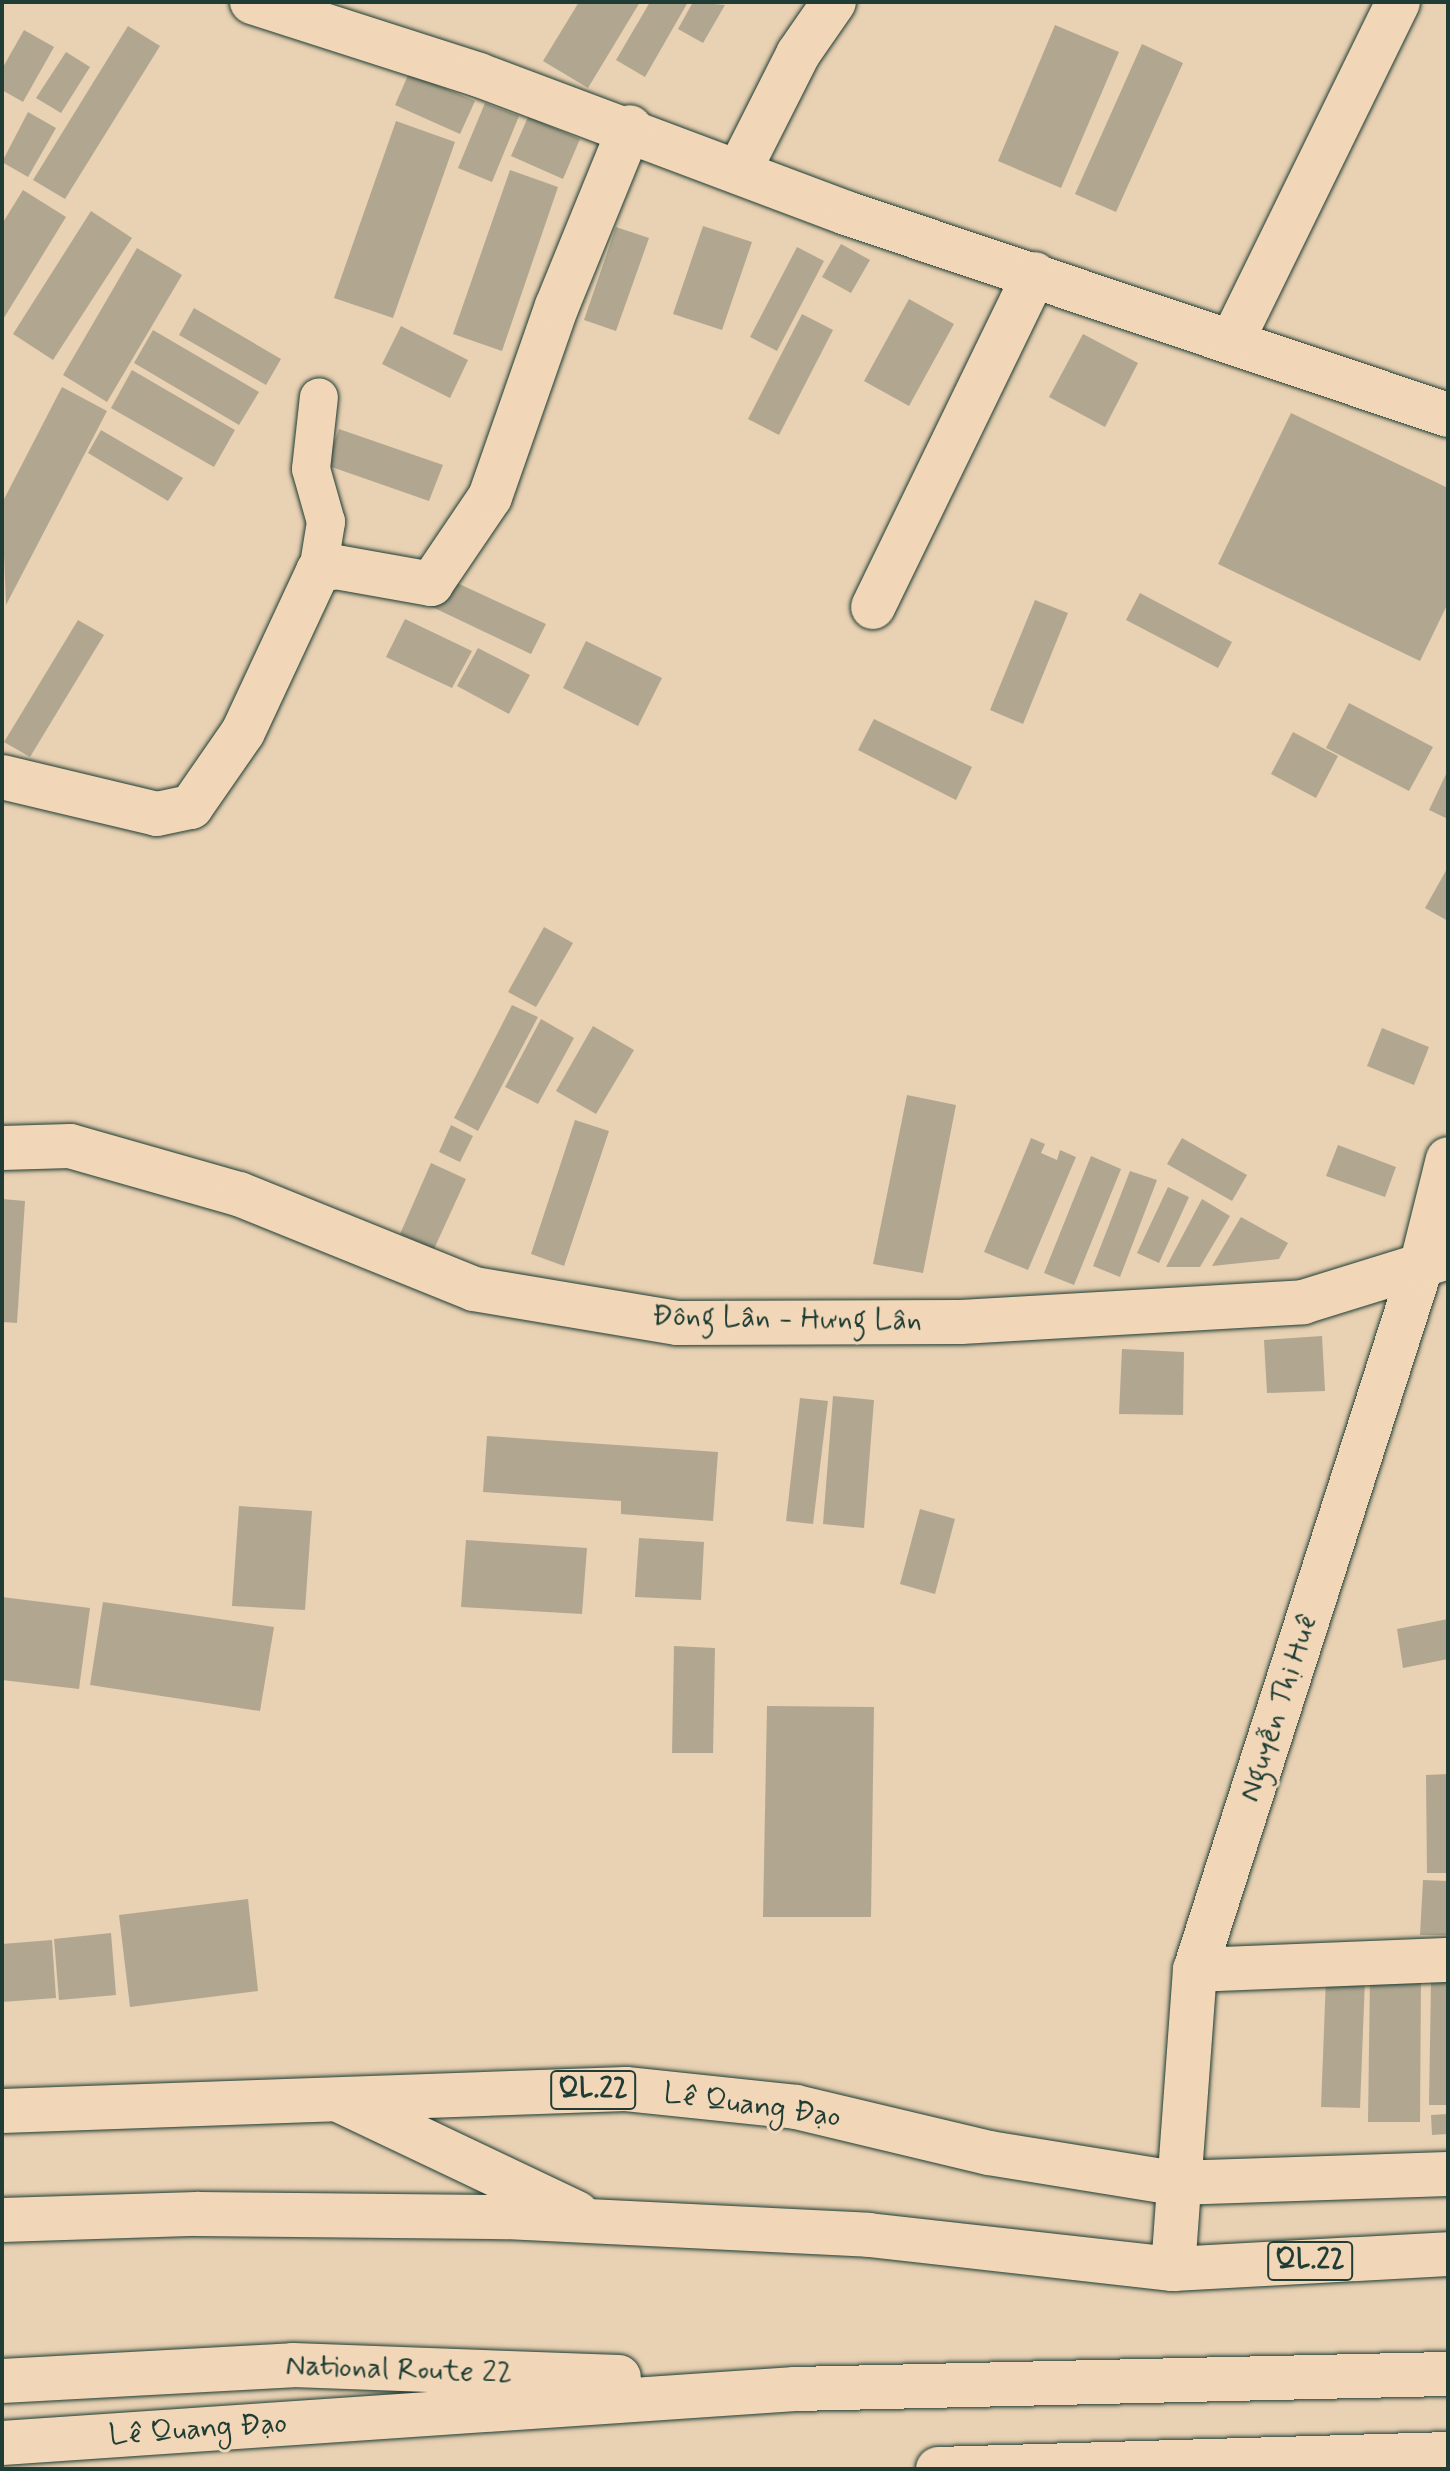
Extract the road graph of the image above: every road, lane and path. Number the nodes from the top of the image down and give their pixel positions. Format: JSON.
{"nodes":[{"id":1,"x":252,"y":2,"type":"edge"},
{"id":2,"x":834,"y":2,"type":"edge"},
{"id":3,"x":1398,"y":2,"type":"edge"},
{"id":4,"x":630,"y":127,"type":"junction"},
{"id":5,"x":739,"y":171,"type":"junction"},
{"id":6,"x":1035,"y":274,"type":"junction"},
{"id":7,"x":1233,"y":339,"type":"junction"},
{"id":8,"x":319,"y":397,"type":"dead end"},
{"id":9,"x":1448,"y":415,"type":"edge"},
{"id":10,"x":318,"y":571,"type":"junction"},
{"id":11,"x":873,"y":607,"type":"dead end"},
{"id":12,"x":2,"y":777,"type":"edge"},
{"id":13,"x":2,"y":1148,"type":"edge"},
{"id":14,"x":1448,"y":1159,"type":"edge"},
{"id":15,"x":1434,"y":1262,"type":"edge"},
{"id":16,"x":1448,"y":1960,"type":"edge"},
{"id":17,"x":1195,"y":1970,"type":"junction"},
{"id":18,"x":337,"y":2099,"type":"junction"},
{"id":19,"x":2,"y":2111,"type":"edge"},
{"id":20,"x":1448,"y":2174,"type":"edge"},
{"id":21,"x":1175,"y":2183,"type":"junction"},
{"id":22,"x":2,"y":2220,"type":"edge"},
{"id":23,"x":593,"y":2221,"type":"junction"},
{"id":24,"x":1448,"y":2254,"type":"edge"},
{"id":25,"x":1173,"y":2269,"type":"junction"},
{"id":26,"x":1448,"y":2374,"type":"edge"},
{"id":27,"x":2,"y":2381,"type":"edge"},
{"id":28,"x":795,"y":2389,"type":"junction"},
{"id":29,"x":2,"y":2443,"type":"edge"},
{"id":30,"x":1448,"y":2454,"type":"edge"},
{"id":31,"x":938,"y":2469,"type":"edge"}],
"edges":[{"from":1,"to":4,"type":"main road"},
{"from":2,"to":5,"type":"main road"},
{"from":3,"to":7,"type":"main road"},
{"from":4,"to":5,"type":"main road"},
{"from":4,"to":10,"type":"main road"},
{"from":5,"to":6,"type":"main road"},
{"from":6,"to":7,"type":"main road"},
{"from":6,"to":11,"type":"main road"},
{"from":7,"to":9,"type":"main road"},
{"from":8,"to":10,"type":"lane"},
{"from":10,"to":12,"type":"main road"},
{"from":13,"to":15,"type":"main road","name":"Đông Lân - Hưng Lân"},
{"from":14,"to":15,"type":"main road","name":"Nguyễn Thị Huê"},
{"from":15,"to":17,"type":"main road","name":"Nguyễn Thị Huê"},
{"from":16,"to":17,"type":"main road"},
{"from":17,"to":21,"type":"main road","name":"Nguyễn Thị Huê"},
{"from":18,"to":19,"type":"main road","name":"Lê Quang Đạo","number":"QL.22"},
{"from":18,"to":21,"type":"main road","name":"Lê Quang Đạo","number":"QL.22"},
{"from":18,"to":23,"type":"main road"},
{"from":20,"to":21,"type":"main road","name":"Lê Quang Đạo","number":"QL.22"},
{"from":21,"to":25,"type":"main road","name":"Nguyễn Thị Huê"},
{"from":22,"to":23,"type":"main road","number":"QL.22"},
{"from":23,"to":25,"type":"main road","number":"QL.22"},
{"from":24,"to":25,"type":"main road","number":"QL.22"},
{"from":26,"to":28,"type":"main road","name":"Lê Quang Đạo"},
{"from":27,"to":28,"type":"main road","name":"National Route 22"},
{"from":28,"to":29,"type":"main road","name":"Lê Quang Đạo"},
{"from":30,"to":31,"type":"main road"}]}
